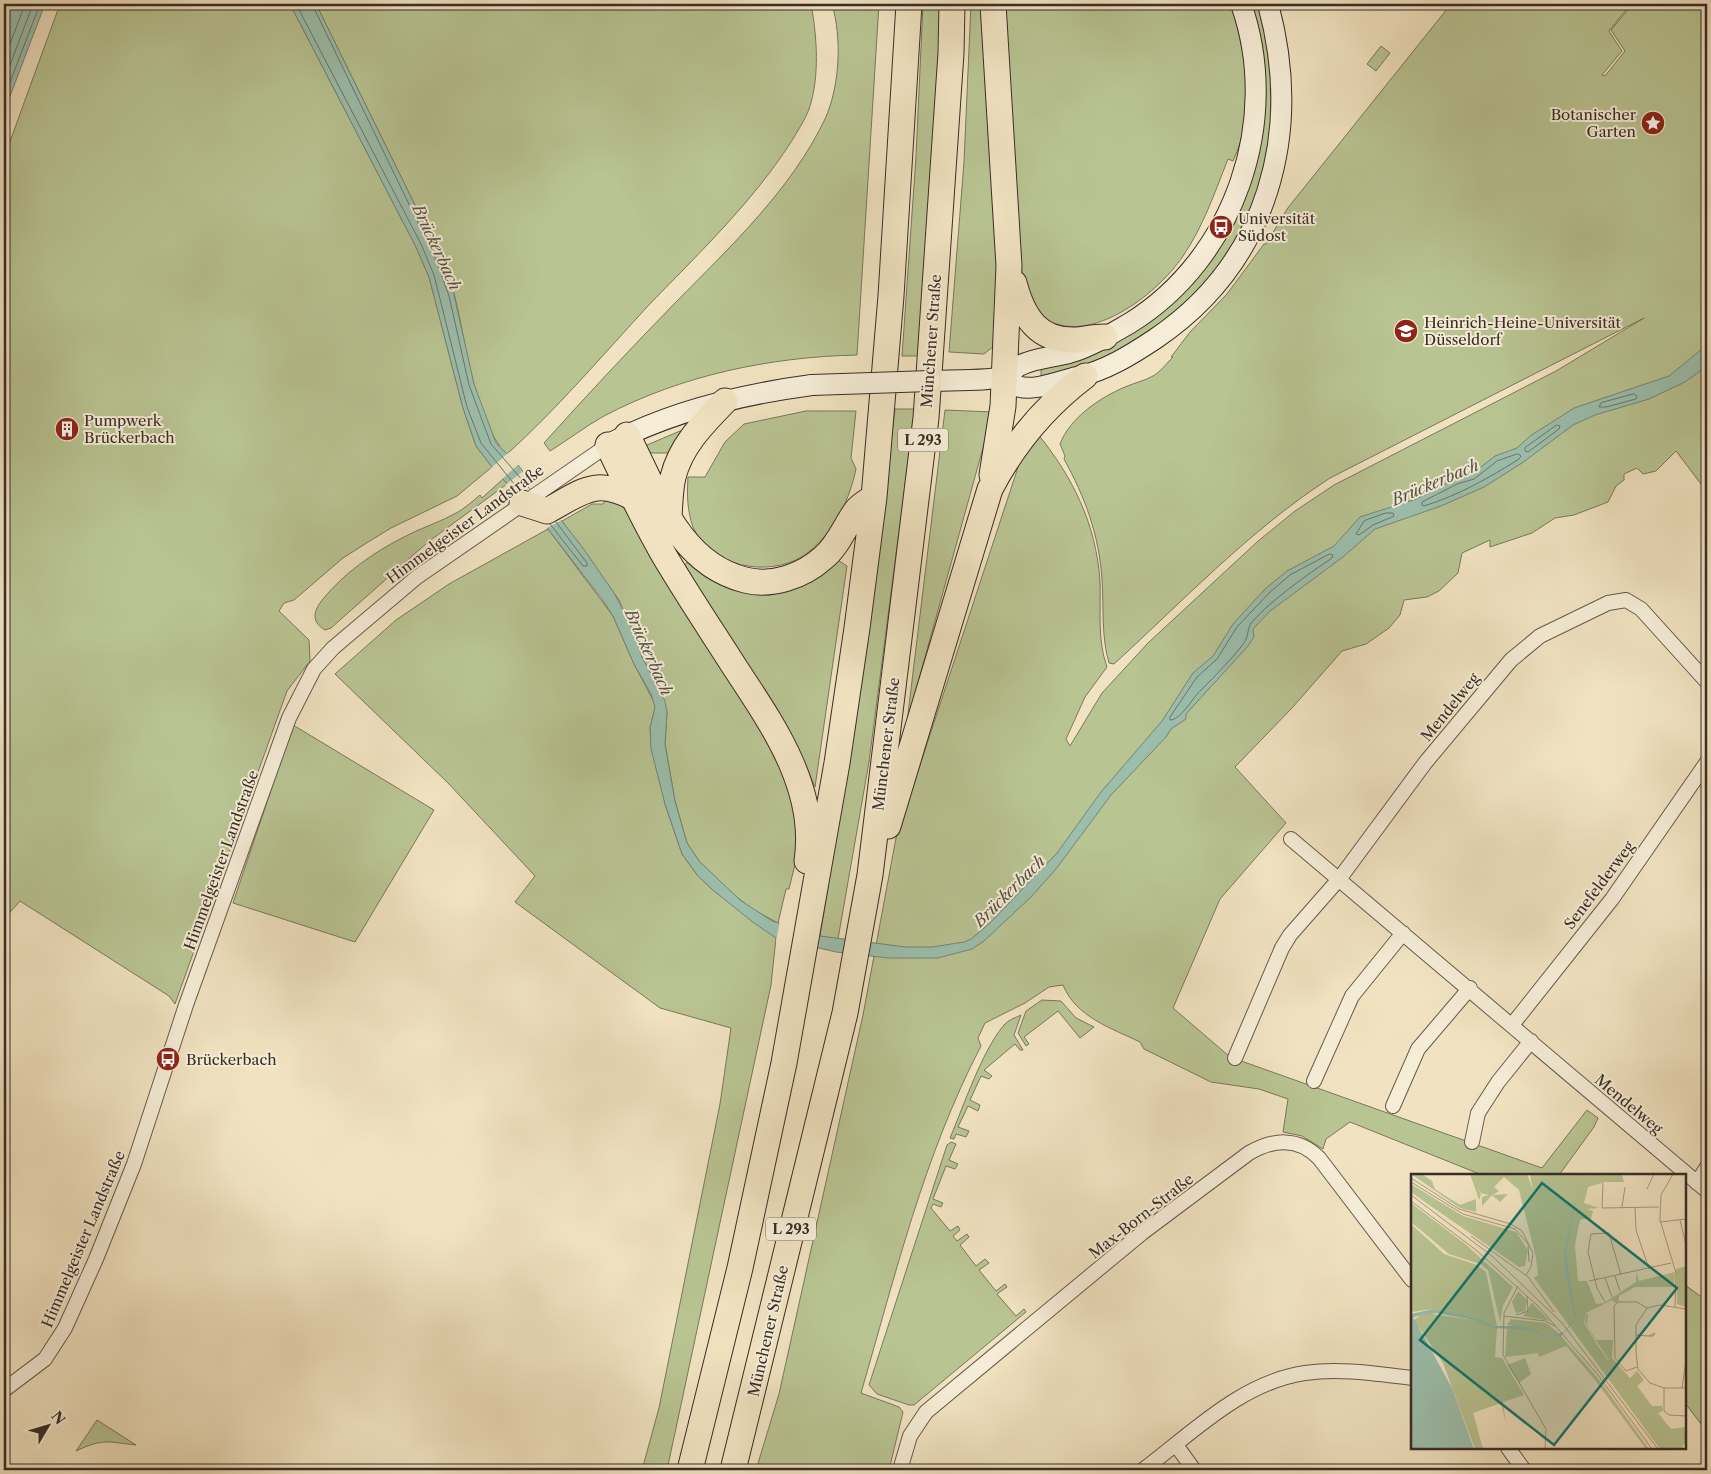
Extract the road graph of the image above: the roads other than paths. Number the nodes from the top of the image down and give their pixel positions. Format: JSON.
{"nodes":[{"id":1,"x":909,"y":4,"type":"edge"},
{"id":2,"x":952,"y":4,"type":"edge"},
{"id":3,"x":993,"y":4,"type":"edge"},
{"id":4,"x":1242,"y":4,"type":"edge"},
{"id":5,"x":1268,"y":4,"type":"edge"},
{"id":6,"x":1009,"y":266,"type":"junction"},
{"id":7,"x":1105,"y":337,"type":"junction"},
{"id":8,"x":1085,"y":376,"type":"junction"},
{"id":9,"x":1005,"y":377,"type":"junction"},
{"id":10,"x":725,"y":402,"type":"junction"},
{"id":11,"x":617,"y":440,"type":"junction"},
{"id":12,"x":990,"y":489,"type":"junction"},
{"id":13,"x":874,"y":497,"type":"junction"},
{"id":14,"x":634,"y":498,"type":"junction"},
{"id":15,"x":522,"y":503,"type":"junction"},
{"id":16,"x":669,"y":516,"type":"junction"},
{"id":17,"x":1707,"y":682,"type":"edge"},
{"id":18,"x":1707,"y":762,"type":"edge"},
{"id":19,"x":1291,"y":839,"type":"dead end"},
{"id":20,"x":870,"y":875,"type":"junction"},
{"id":21,"x":1340,"y":878,"type":"junction"},
{"id":22,"x":808,"y":894,"type":"junction"},
{"id":23,"x":1403,"y":933,"type":"junction"},
{"id":24,"x":1470,"y":988,"type":"junction"},
{"id":25,"x":1512,"y":1025,"type":"junction"},
{"id":26,"x":1531,"y":1041,"type":"junction"},
{"id":27,"x":1235,"y":1058,"type":"dead end"},
{"id":28,"x":1314,"y":1081,"type":"dead end"},
{"id":29,"x":1393,"y":1106,"type":"dead end"},
{"id":30,"x":1472,"y":1142,"type":"dead end"},
{"id":31,"x":1707,"y":1167,"type":"edge"},
{"id":32,"x":1702,"y":1187,"type":"edge"},
{"id":33,"x":1411,"y":1279,"type":"edge"},
{"id":34,"x":1411,"y":1378,"type":"edge"},
{"id":35,"x":4,"y":1390,"type":"edge"},
{"id":36,"x":1176,"y":1445,"type":"junction"},
{"id":37,"x":1509,"y":1449,"type":"edge"},
{"id":38,"x":690,"y":1470,"type":"edge"},
{"id":39,"x":733,"y":1470,"type":"edge"},
{"id":40,"x":900,"y":1470,"type":"edge"},
{"id":41,"x":1143,"y":1470,"type":"edge"},
{"id":42,"x":1194,"y":1470,"type":"edge"},
{"id":43,"x":1524,"y":1470,"type":"edge"}],
"edges":[{"from":1,"to":13,"type":"highway","number":"L 293"},
{"from":2,"to":20,"type":"highway","name":"Münchener Straße","number":"L 293"},
{"from":3,"to":6,"type":"highway"},
{"from":4,"to":7,"type":"street"},
{"from":5,"to":8,"type":"street"},
{"from":6,"to":7,"type":"highway"},
{"from":6,"to":9,"type":"highway"},
{"from":7,"to":9,"type":"street"},
{"from":8,"to":9,"type":"street"},
{"from":8,"to":12,"type":"highway"},
{"from":9,"to":10,"type":"street","bridge":true},
{"from":9,"to":12,"type":"highway"},
{"from":10,"to":11,"type":"street"},
{"from":10,"to":16,"type":"highway"},
{"from":11,"to":14,"type":"highway"},
{"from":11,"to":15,"type":"street","name":"Himmelgeister Landstraße"},
{"from":11,"to":16,"type":"highway"},
{"from":12,"to":20,"type":"highway"},
{"from":13,"to":16,"type":"highway"},
{"from":13,"to":22,"type":"highway","number":"L 293"},
{"from":14,"to":15,"type":"highway"},
{"from":14,"to":22,"type":"highway"},
{"from":15,"to":35,"type":"street","name":"Himmelgeister Landstraße"},
{"from":17,"to":21,"type":"street","name":"Mendelweg"},
{"from":18,"to":25,"type":"street","name":"Senefelderweg"},
{"from":19,"to":21,"type":"street","name":"Mendelweg"},
{"from":20,"to":39,"type":"highway","name":"Münchener Straße","number":"L 293"},
{"from":21,"to":23,"type":"street","name":"Mendelweg"},
{"from":21,"to":27,"type":"street","name":"Mendelweg"},
{"from":22,"to":38,"type":"highway","number":"L 293"},
{"from":23,"to":24,"type":"street","name":"Mendelweg"},
{"from":23,"to":28,"type":"street"},
{"from":24,"to":25,"type":"street","name":"Mendelweg"},
{"from":24,"to":29,"type":"street"},
{"from":25,"to":26,"type":"street","name":"Mendelweg"},
{"from":26,"to":30,"type":"street"},
{"from":26,"to":32,"type":"street","name":"Mendelweg"},
{"from":31,"to":32,"type":"street"},
{"from":33,"to":40,"type":"street","name":"Max-Born-Straße"},
{"from":34,"to":36,"type":"street"},
{"from":36,"to":41,"type":"street"},
{"from":36,"to":42,"type":"street"},
{"from":37,"to":43,"type":"street"}]}
